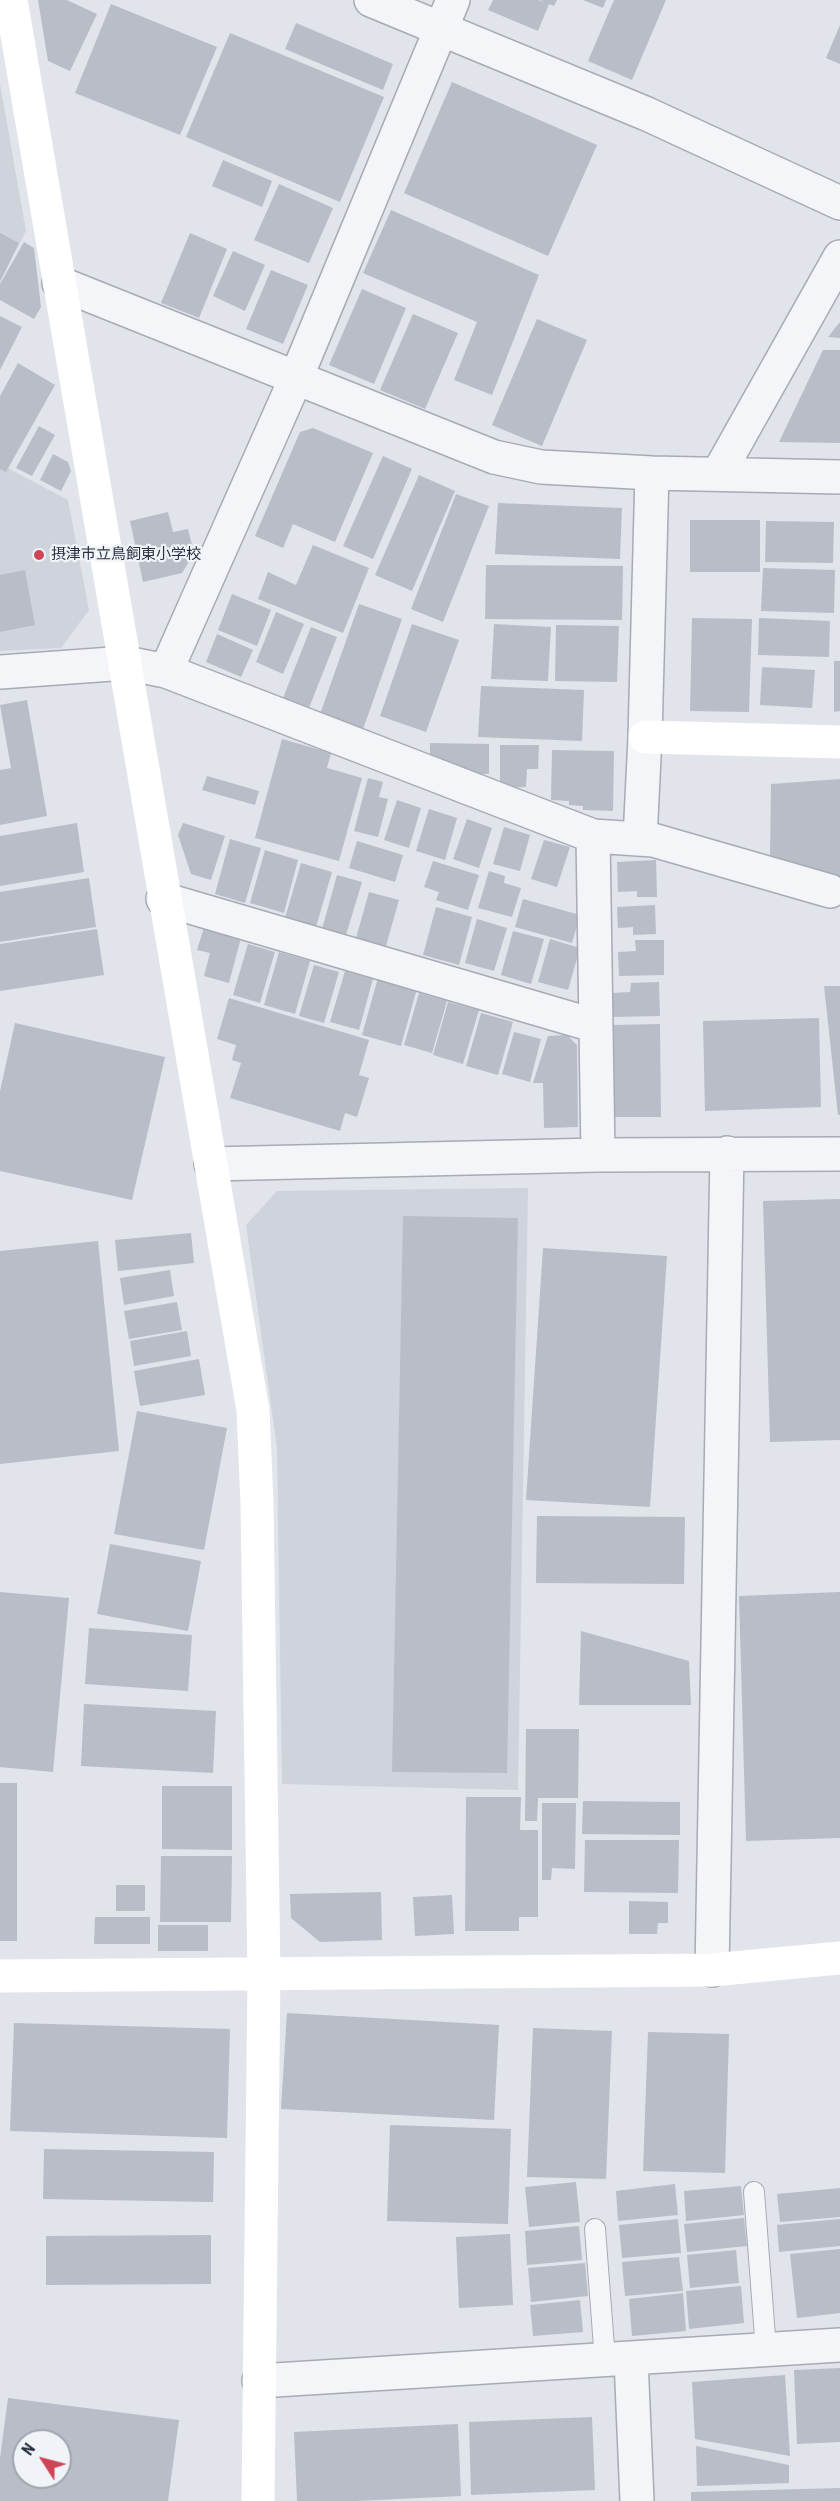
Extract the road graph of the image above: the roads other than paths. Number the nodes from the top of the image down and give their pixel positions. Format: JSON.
{"nodes":[{"id":1,"x":11,"y":0,"type":"edge"},
{"id":2,"x":371,"y":0,"type":"edge"},
{"id":3,"x":447,"y":14,"type":"edge"},
{"id":4,"x":840,"y":203,"type":"edge"},
{"id":5,"x":840,"y":257,"type":"edge"},
{"id":6,"x":59,"y":284,"type":"junction"},
{"id":7,"x":296,"y":378,"type":"junction"},
{"id":8,"x":652,"y":473,"type":"junction"},
{"id":9,"x":718,"y":474,"type":"junction"},
{"id":10,"x":840,"y":477,"type":"edge"},
{"id":11,"x":126,"y":663,"type":"junction"},
{"id":12,"x":166,"y":671,"type":"junction"},
{"id":13,"x":0,"y":672,"type":"edge"},
{"id":14,"x":645,"y":737,"type":"junction"},
{"id":15,"x":840,"y":742,"type":"edge"},
{"id":16,"x":593,"y":836,"type":"junction"},
{"id":17,"x":640,"y":839,"type":"junction"},
{"id":18,"x":830,"y":891,"type":"dead end"},
{"id":19,"x":164,"y":899,"type":"junction"},
{"id":20,"x":596,"y":1026,"type":"junction"},
{"id":21,"x":727,"y":1153,"type":"junction"},
{"id":22,"x":840,"y":1154,"type":"edge"},
{"id":23,"x":597,"y":1155,"type":"junction"},
{"id":24,"x":211,"y":1164,"type":"junction"},
{"id":25,"x":840,"y":1959,"type":"edge"},
{"id":26,"x":712,"y":1970,"type":"junction"},
{"id":27,"x":0,"y":1976,"type":"edge"},
{"id":28,"x":264,"y":1976,"type":"junction"},
{"id":29,"x":754,"y":2192,"type":"dead end"},
{"id":30,"x":595,"y":2229,"type":"dead end"},
{"id":31,"x":840,"y":2344,"type":"edge"},
{"id":32,"x":766,"y":2350,"type":"junction"},
{"id":33,"x":618,"y":2360,"type":"junction"},
{"id":34,"x":259,"y":2381,"type":"junction"},
{"id":35,"x":258,"y":2501,"type":"edge"},
{"id":36,"x":637,"y":2501,"type":"edge"}],
"edges":[{"from":1,"to":6,"type":"street"},
{"from":2,"to":3,"type":"street"},
{"from":3,"to":4,"type":"street"},
{"from":3,"to":7,"type":"street"},
{"from":5,"to":9,"type":"street"},
{"from":6,"to":7,"type":"street"},
{"from":6,"to":11,"type":"street"},
{"from":7,"to":8,"type":"street"},
{"from":7,"to":12,"type":"street"},
{"from":8,"to":9,"type":"street"},
{"from":8,"to":14,"type":"street"},
{"from":9,"to":10,"type":"street"},
{"from":11,"to":12,"type":"street"},
{"from":11,"to":13,"type":"street"},
{"from":11,"to":19,"type":"street"},
{"from":12,"to":16,"type":"street"},
{"from":14,"to":15,"type":"street"},
{"from":14,"to":17,"type":"street"},
{"from":16,"to":17,"type":"street"},
{"from":16,"to":20,"type":"street"},
{"from":17,"to":18,"type":"street"},
{"from":19,"to":20,"type":"street"},
{"from":19,"to":24,"type":"street"},
{"from":20,"to":23,"type":"street"},
{"from":21,"to":22,"type":"street"},
{"from":21,"to":23,"type":"street"},
{"from":21,"to":26,"type":"street"},
{"from":23,"to":24,"type":"street"},
{"from":24,"to":28,"type":"street"},
{"from":25,"to":26,"type":"street"},
{"from":26,"to":28,"type":"street"},
{"from":27,"to":28,"type":"street"},
{"from":28,"to":34,"type":"street"},
{"from":29,"to":32,"type":"lane"},
{"from":30,"to":33,"type":"lane"},
{"from":31,"to":32,"type":"street"},
{"from":32,"to":33,"type":"street"},
{"from":33,"to":34,"type":"street"},
{"from":33,"to":36,"type":"street"},
{"from":34,"to":35,"type":"street"}]}
